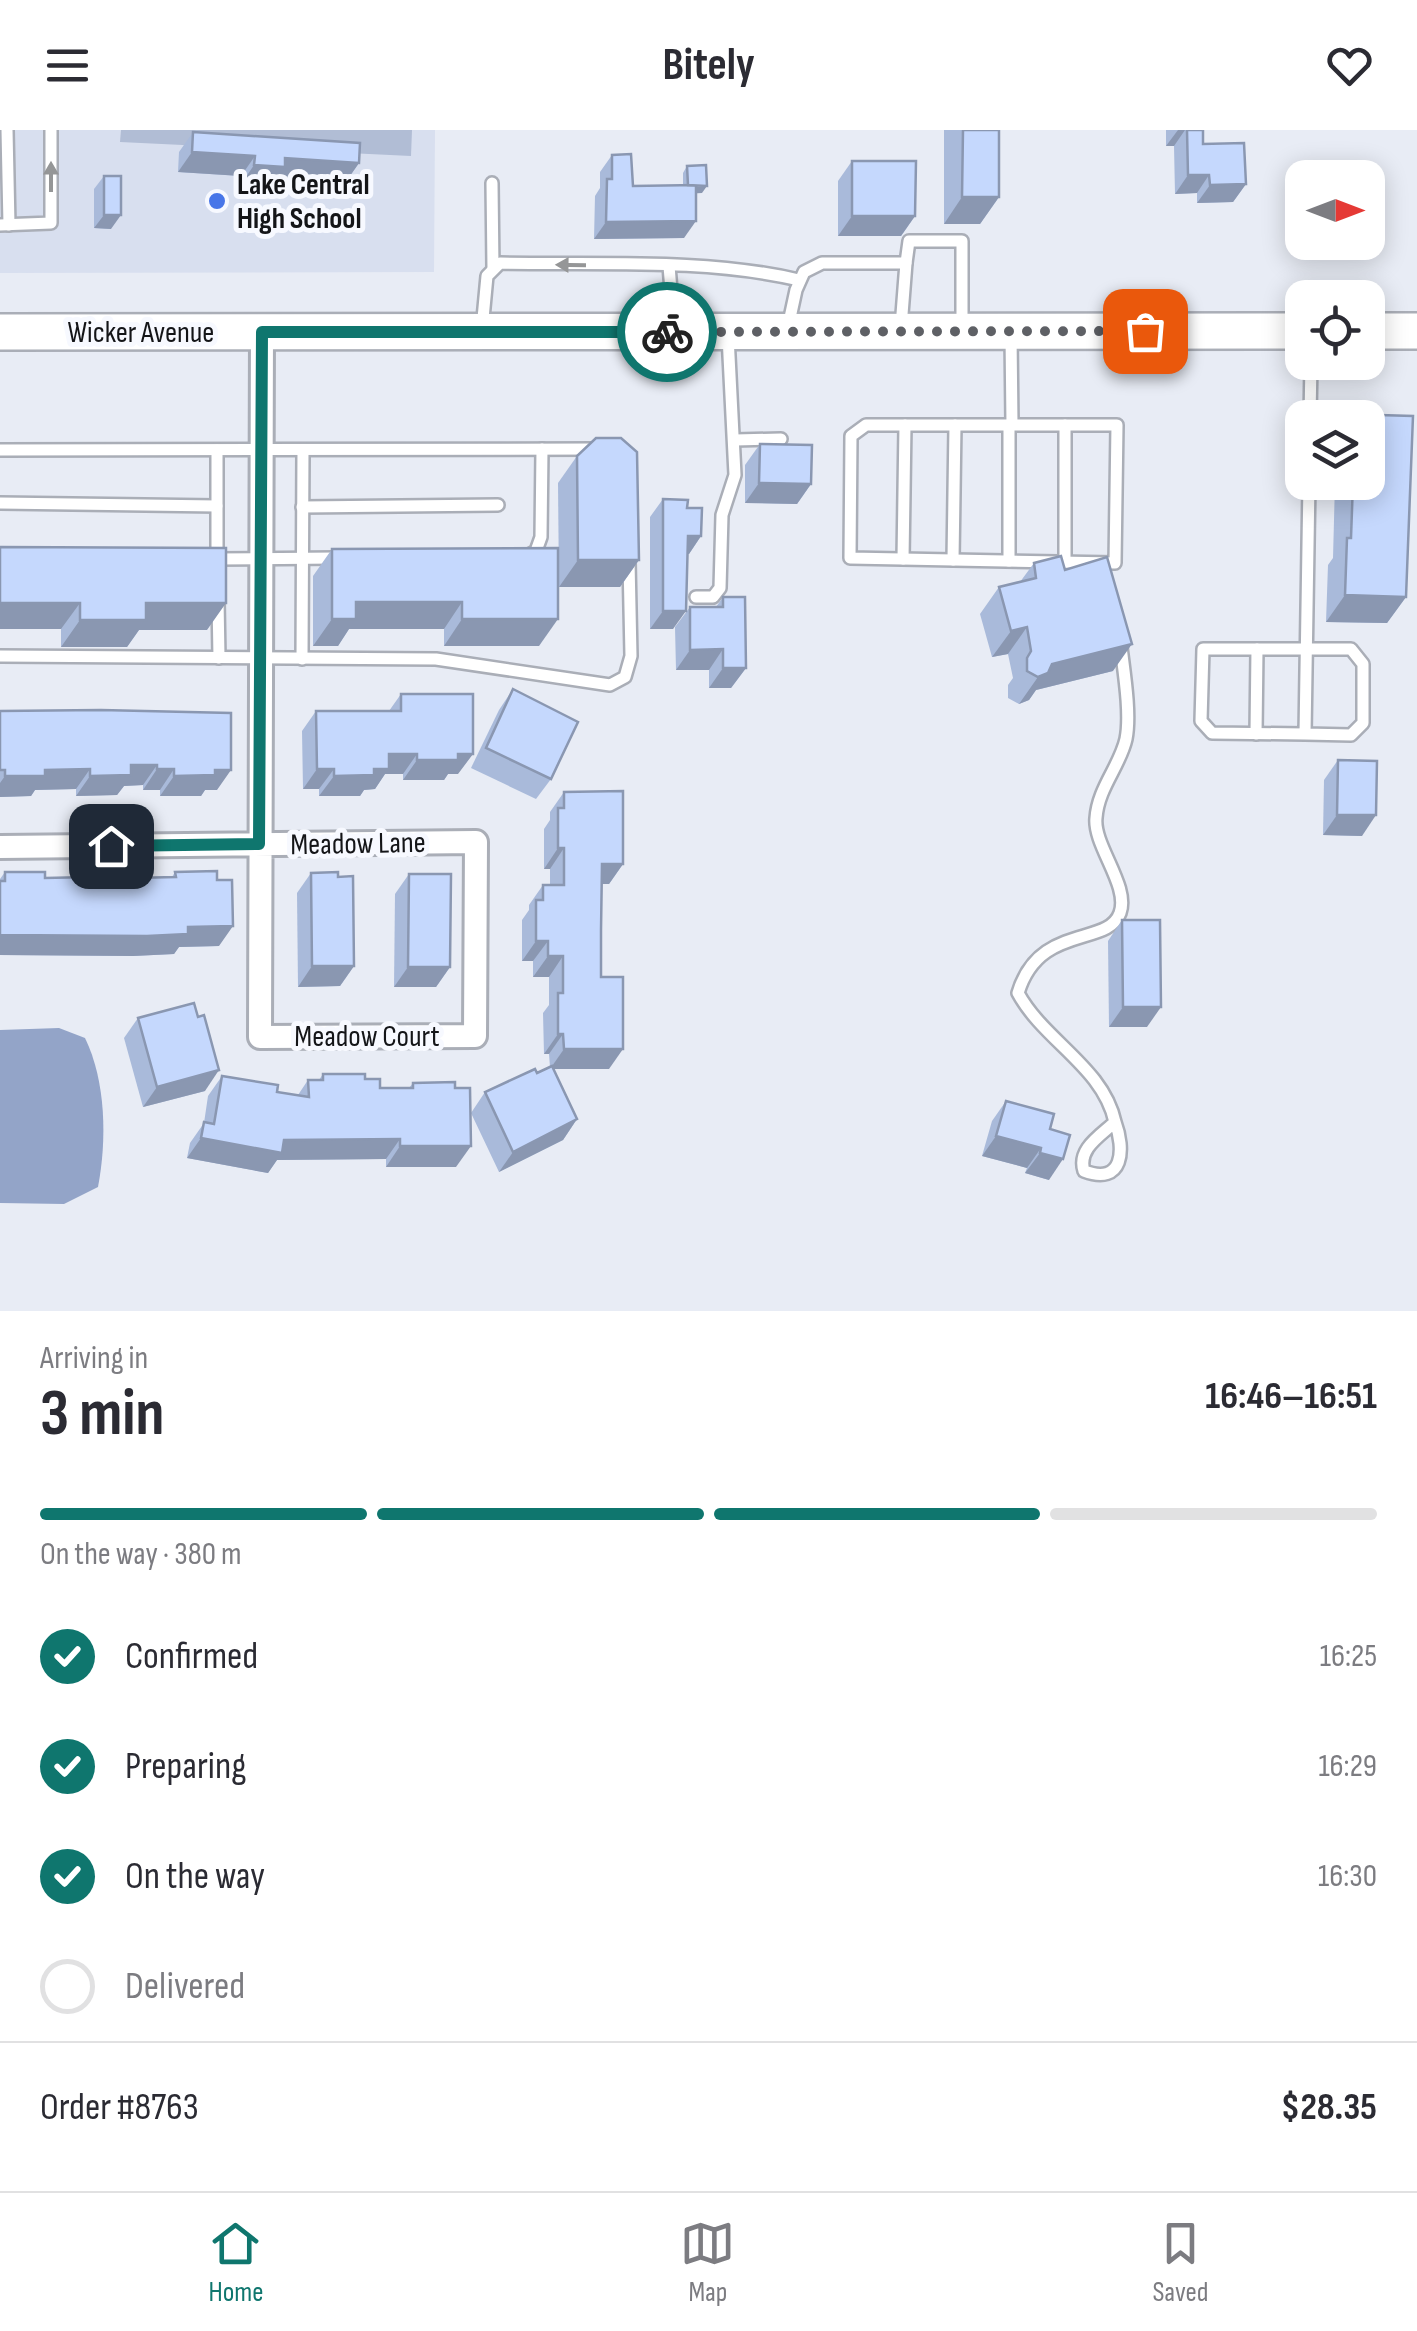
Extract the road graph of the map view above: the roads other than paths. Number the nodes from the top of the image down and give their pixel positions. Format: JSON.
{"nodes":[{"id":1,"x":7,"y":130,"type":"edge"},
{"id":2,"x":51,"y":130,"type":"edge"},
{"id":3,"x":492,"y":184,"type":"dead end"},
{"id":4,"x":4,"y":225,"type":"edge"},
{"id":5,"x":906,"y":263,"type":"junction"},
{"id":6,"x":668,"y":266,"type":"junction"},
{"id":7,"x":493,"y":270,"type":"junction"},
{"id":8,"x":799,"y":280,"type":"junction"},
{"id":9,"x":901,"y":331,"type":"junction"},
{"id":10,"x":962,"y":331,"type":"junction"},
{"id":11,"x":1011,"y":331,"type":"junction"},
{"id":12,"x":1285,"y":331,"type":"edge"},
{"id":13,"x":1385,"y":331,"type":"edge"},
{"id":14,"x":1417,"y":331,"type":"edge"},
{"id":15,"x":0,"y":332,"type":"edge"},
{"id":16,"x":262,"y":332,"type":"junction"},
{"id":17,"x":482,"y":332,"type":"junction"},
{"id":18,"x":674,"y":332,"type":"junction"},
{"id":19,"x":728,"y":332,"type":"junction"},
{"id":20,"x":787,"y":332,"type":"junction"},
{"id":21,"x":955,"y":424,"type":"junction"},
{"id":22,"x":1010,"y":424,"type":"junction"},
{"id":23,"x":906,"y":425,"type":"junction"},
{"id":24,"x":1065,"y":425,"type":"junction"},
{"id":25,"x":781,"y":438,"type":"dead end"},
{"id":26,"x":735,"y":440,"type":"junction"},
{"id":27,"x":542,"y":449,"type":"junction"},
{"id":28,"x":606,"y":449,"type":"edge"},
{"id":29,"x":0,"y":450,"type":"edge"},
{"id":30,"x":217,"y":450,"type":"junction"},
{"id":31,"x":261,"y":450,"type":"junction"},
{"id":32,"x":303,"y":450,"type":"junction"},
{"id":33,"x":1309,"y":500,"type":"edge"},
{"id":34,"x":0,"y":504,"type":"edge"},
{"id":35,"x":498,"y":505,"type":"dead end"},
{"id":36,"x":217,"y":506,"type":"junction"},
{"id":37,"x":302,"y":506,"type":"junction"},
{"id":38,"x":629,"y":543,"type":"edge"},
{"id":39,"x":505,"y":557,"type":"edge"},
{"id":40,"x":302,"y":558,"type":"junction"},
{"id":41,"x":358,"y":558,"type":"edge"},
{"id":42,"x":198,"y":559,"type":"edge"},
{"id":43,"x":218,"y":559,"type":"junction"},
{"id":44,"x":260,"y":559,"type":"junction"},
{"id":45,"x":903,"y":560,"type":"junction"},
{"id":46,"x":953,"y":560,"type":"junction"},
{"id":47,"x":1010,"y":562,"type":"junction"},
{"id":48,"x":1065,"y":562,"type":"junction"},
{"id":49,"x":1115,"y":564,"type":"junction"},
{"id":50,"x":1114,"y":580,"type":"edge"},
{"id":51,"x":696,"y":597,"type":"dead end"},
{"id":52,"x":1119,"y":636,"type":"edge"},
{"id":53,"x":1256,"y":650,"type":"junction"},
{"id":54,"x":1306,"y":650,"type":"junction"},
{"id":55,"x":0,"y":656,"type":"edge"},
{"id":56,"x":219,"y":658,"type":"junction"},
{"id":57,"x":260,"y":658,"type":"junction"},
{"id":58,"x":302,"y":658,"type":"junction"},
{"id":59,"x":1256,"y":734,"type":"junction"},
{"id":60,"x":1305,"y":734,"type":"junction"},
{"id":61,"x":259,"y":844,"type":"junction"},
{"id":62,"x":0,"y":847,"type":"edge"},
{"id":63,"x":475,"y":1036,"type":"joint"},
{"id":64,"x":1115,"y":1122,"type":"junction"}],
"edges":[{"from":1,"to":4,"type":"lane"},
{"from":4,"to":2,"type":"lane","one_way":true},
{"from":3,"to":7,"type":"lane"},
{"from":5,"to":8,"type":"lane"},
{"from":5,"to":9,"type":"lane"},
{"from":5,"to":10,"type":"lane"},
{"from":6,"to":7,"type":"lane","one_way":true},
{"from":6,"to":8,"type":"lane"},
{"from":6,"to":18,"type":"lane"},
{"from":7,"to":17,"type":"lane"},
{"from":8,"to":20,"type":"lane"},
{"from":9,"to":10,"type":"highway","name":"Wicker Avenue"},
{"from":9,"to":20,"type":"highway","name":"Wicker Avenue"},
{"from":10,"to":11,"type":"highway","name":"Wicker Avenue"},
{"from":11,"to":12,"type":"highway","name":"Wicker Avenue"},
{"from":11,"to":22,"type":"lane"},
{"from":13,"to":14,"type":"highway"},
{"from":15,"to":16,"type":"highway","name":"Wicker Avenue"},
{"from":16,"to":17,"type":"highway","name":"Wicker Avenue"},
{"from":16,"to":31,"type":"street"},
{"from":17,"to":18,"type":"highway","name":"Wicker Avenue"},
{"from":18,"to":19,"type":"highway","name":"Wicker Avenue"},
{"from":19,"to":20,"type":"highway","name":"Wicker Avenue"},
{"from":19,"to":26,"type":"lane"},
{"from":21,"to":22,"type":"lane"},
{"from":21,"to":23,"type":"lane"},
{"from":21,"to":46,"type":"lane"},
{"from":22,"to":24,"type":"lane"},
{"from":22,"to":47,"type":"lane"},
{"from":23,"to":45,"type":"lane"},
{"from":23,"to":45,"type":"lane"},
{"from":24,"to":48,"type":"lane"},
{"from":24,"to":49,"type":"lane"},
{"from":25,"to":26,"type":"lane"},
{"from":26,"to":51,"type":"lane"},
{"from":27,"to":28,"type":"lane"},
{"from":27,"to":32,"type":"lane"},
{"from":27,"to":39,"type":"lane"},
{"from":29,"to":30,"type":"lane"},
{"from":30,"to":31,"type":"lane"},
{"from":30,"to":36,"type":"lane"},
{"from":31,"to":32,"type":"lane"},
{"from":31,"to":44,"type":"street"},
{"from":32,"to":37,"type":"lane"},
{"from":33,"to":54,"type":"lane"},
{"from":34,"to":36,"type":"lane"},
{"from":35,"to":37,"type":"lane"},
{"from":36,"to":43,"type":"lane"},
{"from":37,"to":40,"type":"lane"},
{"from":38,"to":58,"type":"lane"},
{"from":40,"to":41,"type":"lane"},
{"from":40,"to":44,"type":"lane"},
{"from":40,"to":58,"type":"lane"},
{"from":42,"to":43,"type":"lane"},
{"from":43,"to":44,"type":"lane"},
{"from":43,"to":56,"type":"lane"},
{"from":44,"to":57,"type":"street"},
{"from":45,"to":46,"type":"lane"},
{"from":46,"to":47,"type":"lane"},
{"from":47,"to":48,"type":"lane"},
{"from":48,"to":49,"type":"lane"},
{"from":49,"to":50,"type":"lane"},
{"from":52,"to":64,"type":"lane"},
{"from":53,"to":54,"type":"lane"},
{"from":53,"to":59,"type":"lane"},
{"from":53,"to":59,"type":"lane"},
{"from":54,"to":60,"type":"lane"},
{"from":54,"to":60,"type":"lane"},
{"from":55,"to":56,"type":"lane"},
{"from":56,"to":57,"type":"lane"},
{"from":57,"to":58,"type":"lane"},
{"from":57,"to":61,"type":"street"},
{"from":59,"to":60,"type":"lane"},
{"from":61,"to":62,"type":"street","name":"Meadow Lane"},
{"from":61,"to":63,"type":"street","name":"Meadow Court"},
{"from":61,"to":63,"type":"street","name":"Meadow Lane"},
{"from":64,"to":64,"type":"lane"}]}
